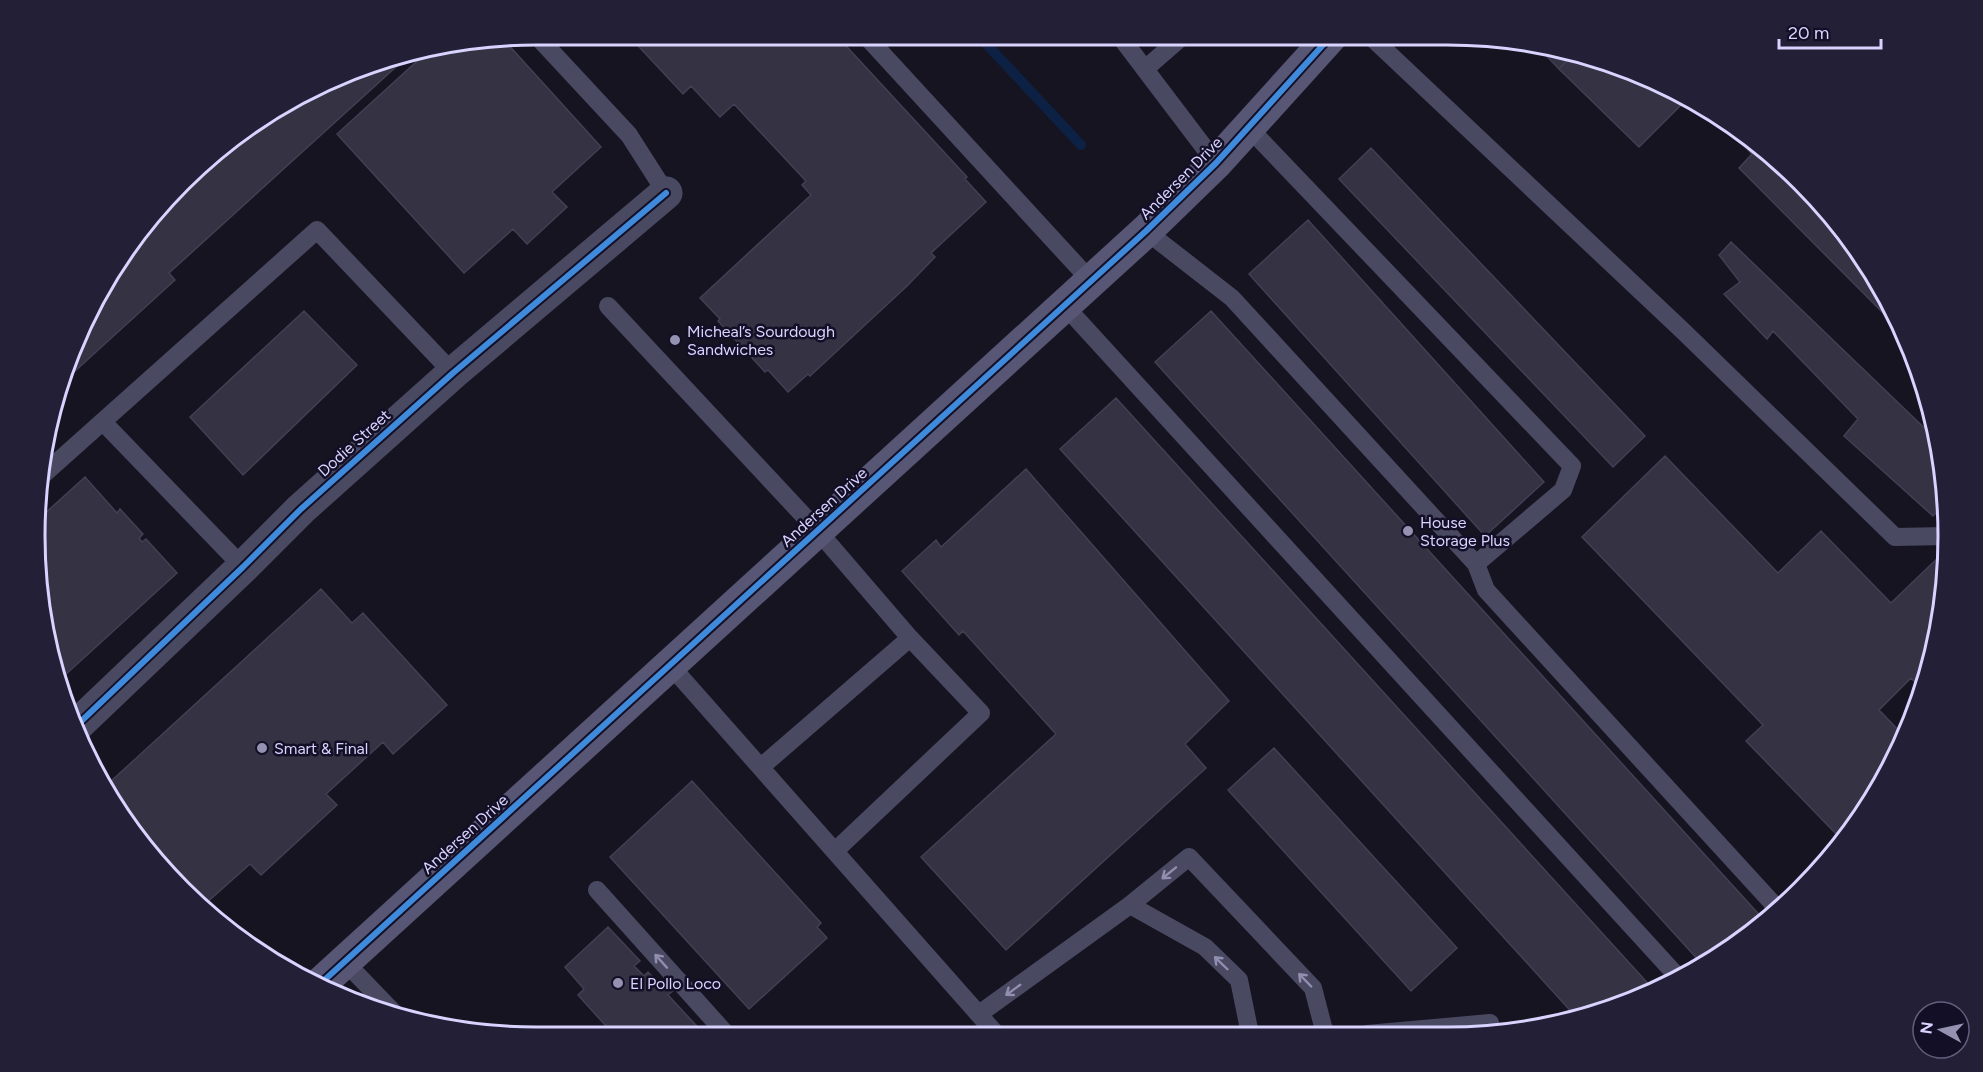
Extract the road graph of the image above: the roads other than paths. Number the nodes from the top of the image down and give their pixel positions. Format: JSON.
{"nodes":[{"id":1,"x":546,"y":45,"type":"edge"},
{"id":2,"x":874,"y":45,"type":"edge"},
{"id":3,"x":1127,"y":45,"type":"edge"},
{"id":4,"x":1173,"y":45,"type":"edge"},
{"id":5,"x":1323,"y":45,"type":"edge"},
{"id":6,"x":1380,"y":45,"type":"edge"},
{"id":7,"x":1145,"y":69,"type":"junction"},
{"id":8,"x":1249,"y":128,"type":"junction"},
{"id":9,"x":1216,"y":164,"type":"junction"},
{"id":10,"x":666,"y":193,"type":"joint"},
{"id":11,"x":1146,"y":231,"type":"junction"},
{"id":12,"x":1091,"y":281,"type":"junction"},
{"id":13,"x":608,"y":306,"type":"dead end"},
{"id":14,"x":1065,"y":306,"type":"junction"},
{"id":15,"x":453,"y":373,"type":"junction"},
{"id":16,"x":103,"y":422,"type":"junction"},
{"id":17,"x":49,"y":470,"type":"edge"},
{"id":18,"x":818,"y":531,"type":"junction"},
{"id":19,"x":1938,"y":536,"type":"edge"},
{"id":20,"x":1476,"y":564,"type":"junction"},
{"id":21,"x":243,"y":567,"type":"junction"},
{"id":22,"x":910,"y":638,"type":"junction"},
{"id":23,"x":670,"y":665,"type":"junction"},
{"id":24,"x":81,"y":721,"type":"edge"},
{"id":25,"x":761,"y":767,"type":"junction"},
{"id":26,"x":835,"y":851,"type":"junction"},
{"id":27,"x":597,"y":890,"type":"dead end"},
{"id":28,"x":1773,"y":903,"type":"edge"},
{"id":29,"x":1130,"y":904,"type":"junction"},
{"id":30,"x":345,"y":962,"type":"junction"},
{"id":31,"x":1673,"y":971,"type":"edge"},
{"id":32,"x":326,"y":979,"type":"edge"},
{"id":33,"x":384,"y":1003,"type":"edge"},
{"id":34,"x":979,"y":1014,"type":"junction"},
{"id":35,"x":1490,"y":1023,"type":"dead end"},
{"id":36,"x":720,"y":1027,"type":"edge"},
{"id":37,"x":990,"y":1027,"type":"edge"},
{"id":38,"x":1249,"y":1027,"type":"edge"},
{"id":39,"x":1322,"y":1027,"type":"edge"},
{"id":40,"x":1445,"y":1027,"type":"edge"}],
"edges":[{"from":1,"to":10,"type":"lane"},
{"from":2,"to":12,"type":"lane"},
{"from":3,"to":7,"type":"lane"},
{"from":4,"to":7,"type":"lane"},
{"from":5,"to":8,"type":"main road","name":"Andersen Drive"},
{"from":6,"to":19,"type":"lane"},
{"from":7,"to":9,"type":"lane"},
{"from":8,"to":9,"type":"main road","name":"Andersen Drive"},
{"from":8,"to":20,"type":"lane"},
{"from":9,"to":11,"type":"main road","name":"Andersen Drive"},
{"from":10,"to":15,"type":"street","name":"Dodie Street"},
{"from":11,"to":12,"type":"main road","name":"Andersen Drive"},
{"from":11,"to":20,"type":"lane"},
{"from":12,"to":14,"type":"main road","name":"Andersen Drive"},
{"from":13,"to":18,"type":"lane"},
{"from":14,"to":18,"type":"main road","name":"Andersen Drive"},
{"from":14,"to":31,"type":"lane"},
{"from":15,"to":16,"type":"lane"},
{"from":15,"to":21,"type":"street","name":"Dodie Street"},
{"from":16,"to":17,"type":"lane"},
{"from":16,"to":21,"type":"lane"},
{"from":18,"to":22,"type":"lane"},
{"from":18,"to":23,"type":"main road","name":"Andersen Drive"},
{"from":20,"to":28,"type":"lane"},
{"from":21,"to":24,"type":"street","name":"Dodie Street"},
{"from":22,"to":25,"type":"lane"},
{"from":22,"to":26,"type":"lane"},
{"from":23,"to":25,"type":"lane"},
{"from":23,"to":30,"type":"main road","name":"Andersen Drive"},
{"from":25,"to":26,"type":"lane"},
{"from":26,"to":34,"type":"lane"},
{"from":36,"to":27,"type":"lane","one_way":true},
{"from":29,"to":34,"type":"lane","one_way":true},
{"from":38,"to":29,"type":"lane","one_way":true},
{"from":39,"to":29,"type":"lane","one_way":true},
{"from":30,"to":32,"type":"main road","name":"Andersen Drive"},
{"from":30,"to":33,"type":"lane"},
{"from":34,"to":37,"type":"lane"},
{"from":35,"to":40,"type":"lane"}]}
